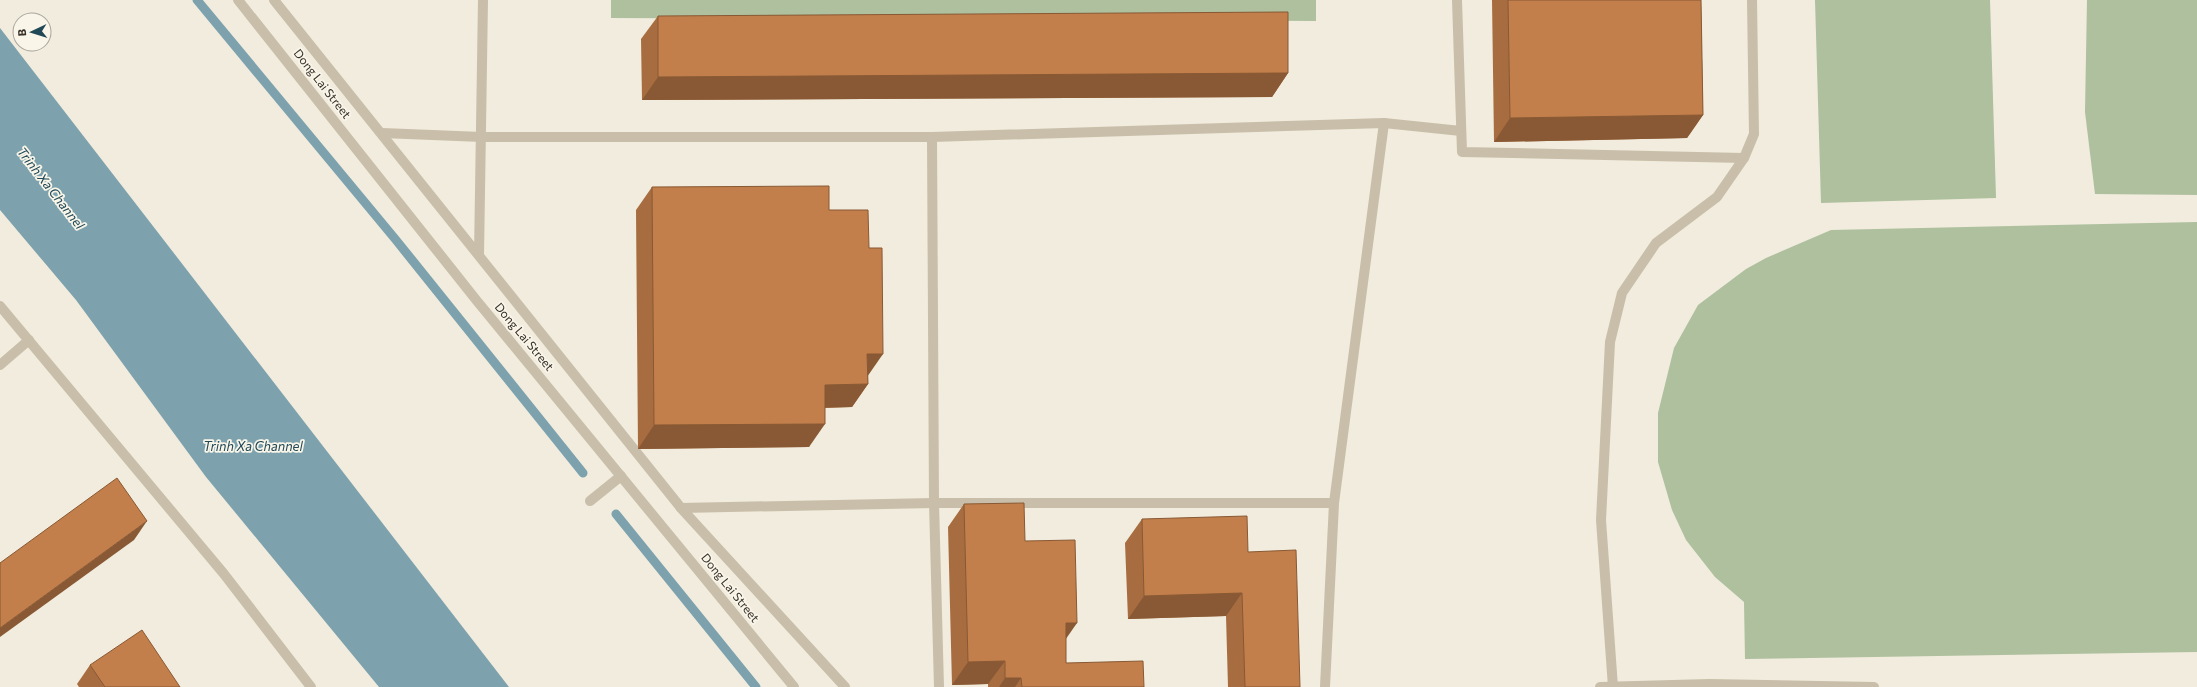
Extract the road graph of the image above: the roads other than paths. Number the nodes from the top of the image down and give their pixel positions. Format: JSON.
{"nodes":[{"id":1,"x":238,"y":0,"type":"edge"},
{"id":2,"x":274,"y":0,"type":"edge"},
{"id":3,"x":483,"y":0,"type":"edge"},
{"id":4,"x":1457,"y":0,"type":"edge"},
{"id":5,"x":1752,"y":0,"type":"edge"},
{"id":6,"x":1384,"y":123,"type":"junction"},
{"id":7,"x":1461,"y":131,"type":"junction"},
{"id":8,"x":382,"y":133,"type":"junction"},
{"id":9,"x":482,"y":137,"type":"junction"},
{"id":10,"x":932,"y":137,"type":"junction"},
{"id":11,"x":1744,"y":158,"type":"junction"},
{"id":12,"x":479,"y":255,"type":"junction"},
{"id":13,"x":0,"y":306,"type":"edge"},
{"id":14,"x":29,"y":340,"type":"junction"},
{"id":15,"x":0,"y":366,"type":"edge"},
{"id":16,"x":621,"y":476,"type":"junction"},
{"id":17,"x":590,"y":501,"type":"dead end"},
{"id":18,"x":934,"y":503,"type":"junction"},
{"id":19,"x":1334,"y":503,"type":"junction"},
{"id":20,"x":681,"y":508,"type":"junction"},
{"id":21,"x":311,"y":687,"type":"edge"},
{"id":22,"x":794,"y":687,"type":"edge"},
{"id":23,"x":845,"y":687,"type":"edge"},
{"id":24,"x":939,"y":687,"type":"edge"},
{"id":25,"x":1325,"y":687,"type":"edge"},
{"id":26,"x":1600,"y":687,"type":"edge"},
{"id":27,"x":1613,"y":687,"type":"edge"},
{"id":28,"x":1874,"y":687,"type":"edge"}],
"edges":[{"from":1,"to":16,"type":"street","name":"Dong Lai Street"},
{"from":2,"to":8,"type":"street"},
{"from":3,"to":9,"type":"street"},
{"from":4,"to":7,"type":"street"},
{"from":5,"to":11,"type":"street"},
{"from":6,"to":7,"type":"street"},
{"from":6,"to":10,"type":"street"},
{"from":6,"to":19,"type":"street"},
{"from":7,"to":11,"type":"street"},
{"from":8,"to":9,"type":"street"},
{"from":8,"to":12,"type":"street"},
{"from":9,"to":10,"type":"street"},
{"from":9,"to":12,"type":"street"},
{"from":10,"to":18,"type":"street"},
{"from":11,"to":27,"type":"street"},
{"from":12,"to":20,"type":"street"},
{"from":13,"to":14,"type":"street"},
{"from":14,"to":15,"type":"street"},
{"from":14,"to":21,"type":"street"},
{"from":16,"to":17,"type":"street"},
{"from":16,"to":22,"type":"street","name":"Dong Lai Street"},
{"from":18,"to":19,"type":"street"},
{"from":18,"to":20,"type":"street"},
{"from":18,"to":24,"type":"street"},
{"from":19,"to":25,"type":"street"},
{"from":20,"to":23,"type":"street"},
{"from":26,"to":27,"type":"street"},
{"from":27,"to":28,"type":"street"}]}
